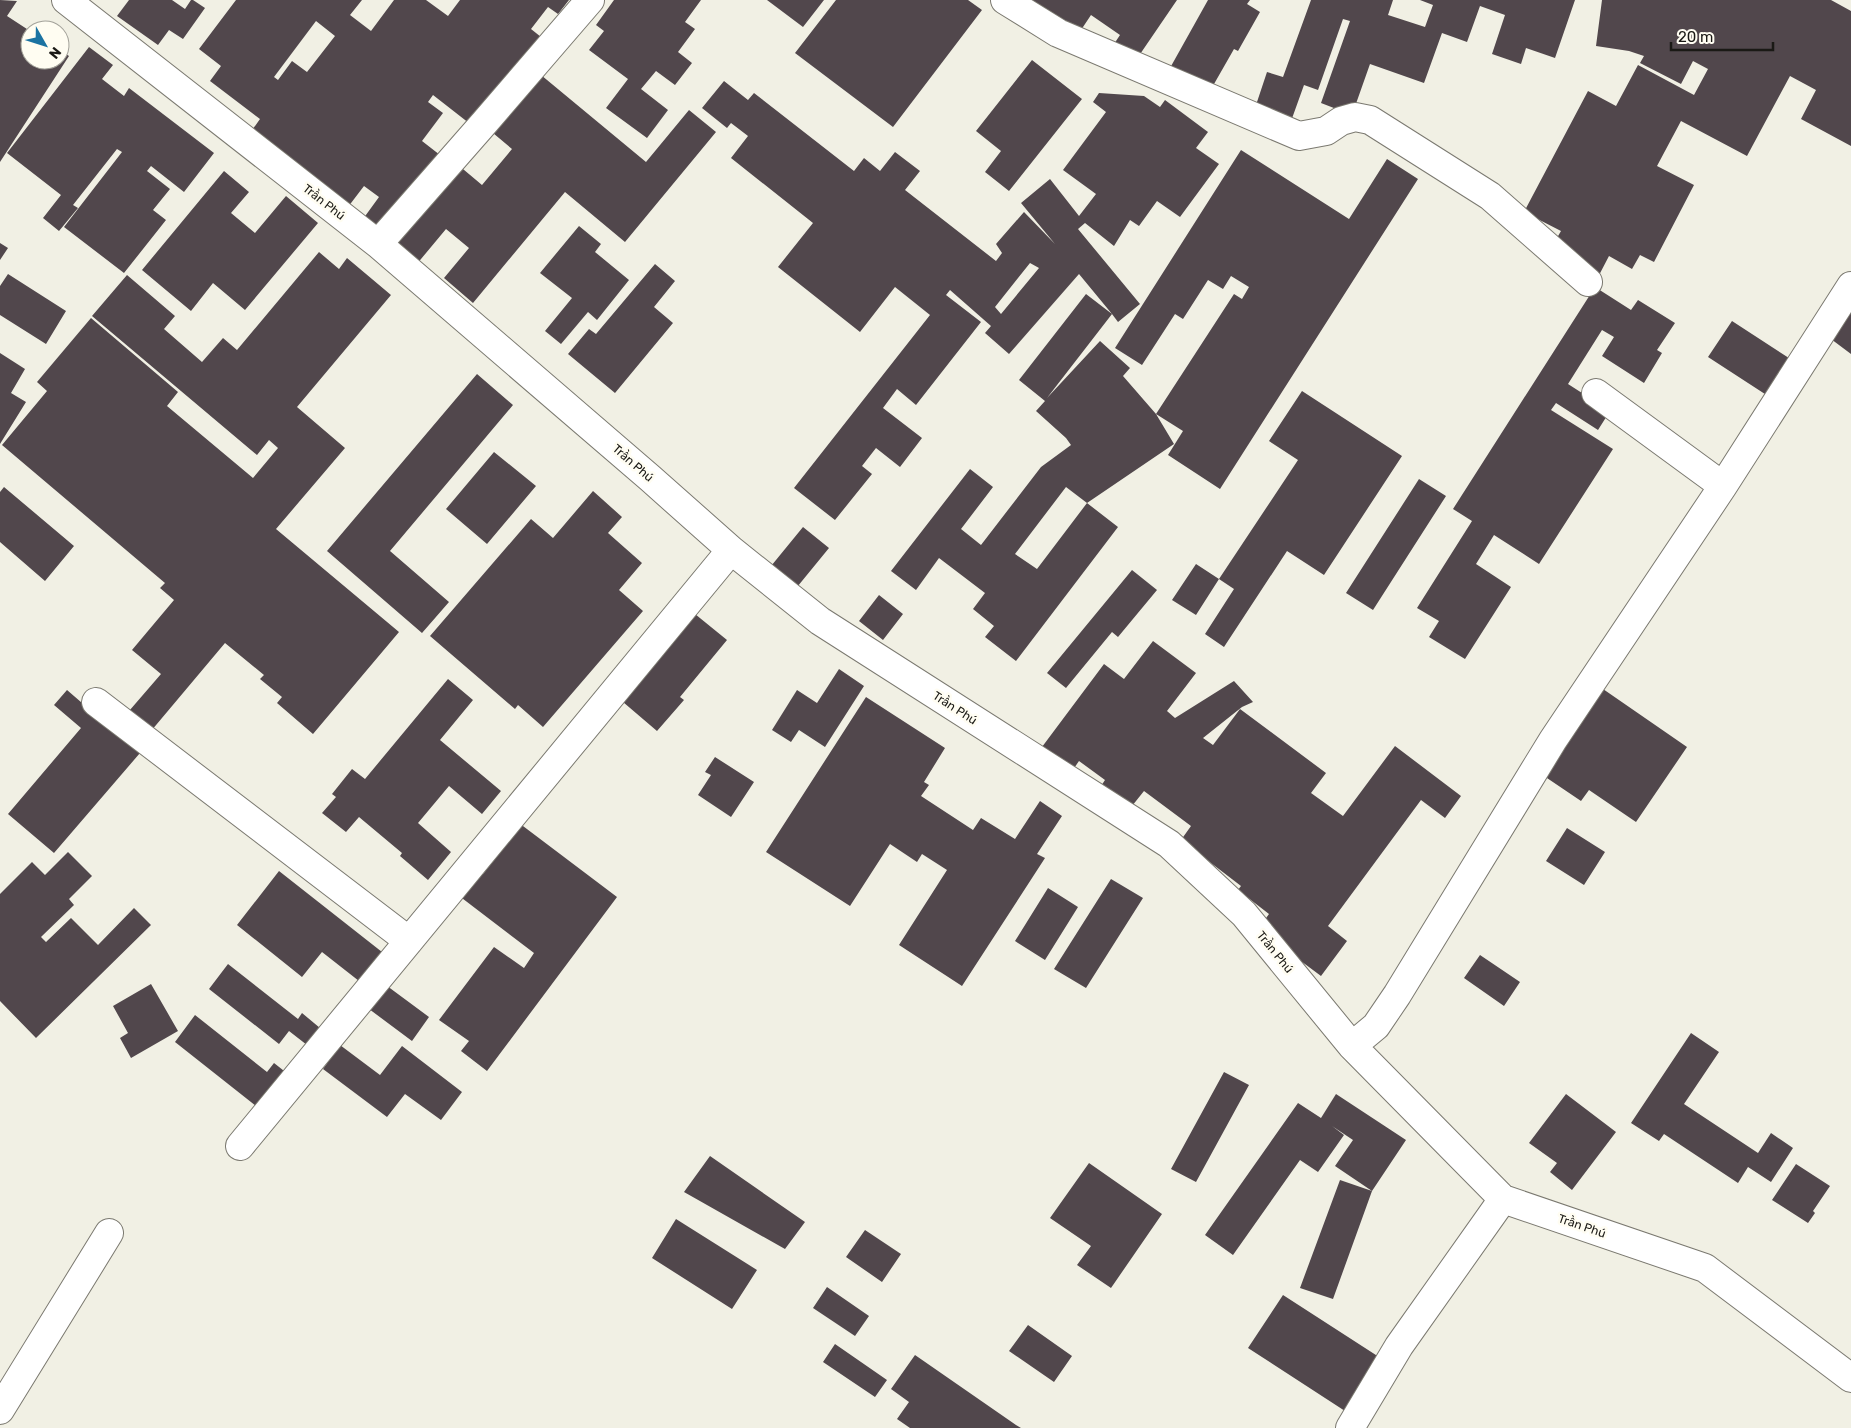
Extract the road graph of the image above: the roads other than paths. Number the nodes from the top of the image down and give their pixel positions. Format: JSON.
{"nodes":[{"id":1,"x":66,"y":0,"type":"edge"},
{"id":2,"x":590,"y":0,"type":"edge"},
{"id":3,"x":1006,"y":0,"type":"edge"},
{"id":4,"x":378,"y":244,"type":"junction"},
{"id":5,"x":1588,"y":282,"type":"dead end"},
{"id":6,"x":1851,"y":286,"type":"edge"},
{"id":7,"x":1596,"y":393,"type":"dead end"},
{"id":8,"x":1724,"y":486,"type":"junction"},
{"id":9,"x":731,"y":550,"type":"junction"},
{"id":10,"x":96,"y":702,"type":"dead end"},
{"id":11,"x":409,"y":941,"type":"junction"},
{"id":12,"x":1352,"y":1046,"type":"junction"},
{"id":13,"x":240,"y":1146,"type":"dead end"},
{"id":14,"x":1503,"y":1199,"type":"junction"},
{"id":15,"x":109,"y":1233,"type":"dead end"},
{"id":16,"x":1851,"y":1378,"type":"edge"},
{"id":17,"x":0,"y":1410,"type":"edge"},
{"id":18,"x":1350,"y":1428,"type":"edge"}],
"edges":[{"from":1,"to":4,"type":"street","name":"Trần Phú"},
{"from":2,"to":4,"type":"street"},
{"from":3,"to":5,"type":"street"},
{"from":4,"to":9,"type":"street","name":"Trần Phú"},
{"from":6,"to":8,"type":"street"},
{"from":7,"to":8,"type":"street"},
{"from":8,"to":12,"type":"street"},
{"from":9,"to":11,"type":"street"},
{"from":9,"to":12,"type":"street","name":"Trần Phú"},
{"from":10,"to":11,"type":"street"},
{"from":11,"to":13,"type":"street"},
{"from":12,"to":14,"type":"street","name":"Trần Phú"},
{"from":14,"to":16,"type":"street","name":"Trần Phú"},
{"from":14,"to":18,"type":"street"},
{"from":15,"to":17,"type":"street"}]}
